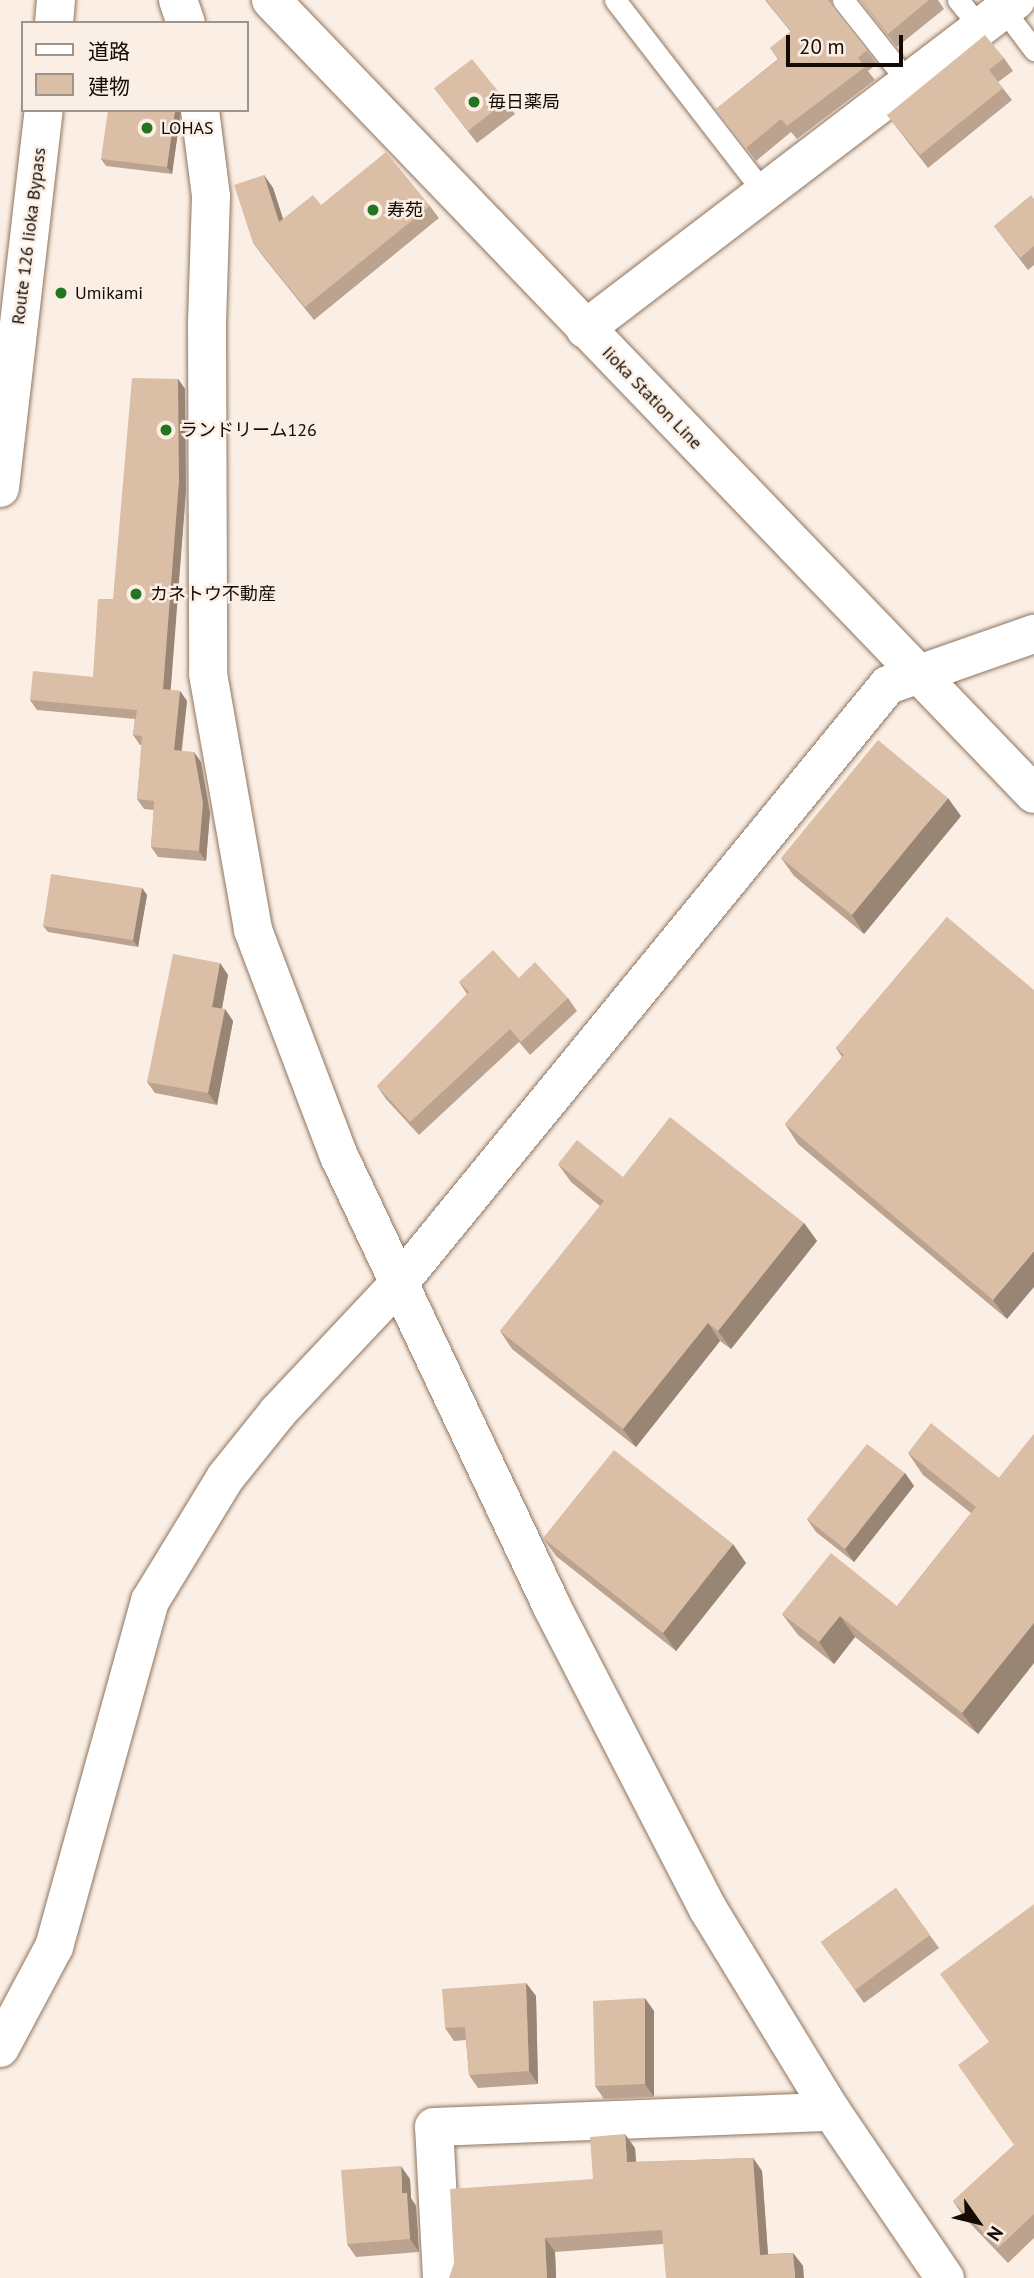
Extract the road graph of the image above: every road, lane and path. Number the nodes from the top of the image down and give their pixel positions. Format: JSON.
{"nodes":[{"id":1,"x":56,"y":0,"type":"edge"},
{"id":2,"x":178,"y":0,"type":"edge"},
{"id":3,"x":271,"y":0,"type":"edge"},
{"id":4,"x":615,"y":0,"type":"edge"},
{"id":5,"x":843,"y":0,"type":"edge"},
{"id":6,"x":990,"y":9,"type":"edge"},
{"id":7,"x":54,"y":21,"type":"edge"},
{"id":8,"x":185,"y":21,"type":"edge"},
{"id":9,"x":1034,"y":50,"type":"edge"},
{"id":10,"x":908,"y":82,"type":"junction"},
{"id":11,"x":44,"y":112,"type":"edge"},
{"id":12,"x":200,"y":112,"type":"edge"},
{"id":13,"x":764,"y":193,"type":"junction"},
{"id":14,"x":585,"y":329,"type":"junction"},
{"id":15,"x":0,"y":488,"type":"edge"},
{"id":16,"x":1034,"y":634,"type":"edge"},
{"id":17,"x":916,"y":671,"type":"junction"},
{"id":18,"x":1034,"y":794,"type":"edge"},
{"id":19,"x":400,"y":1282,"type":"junction"},
{"id":20,"x":0,"y":2048,"type":"edge"},
{"id":21,"x":832,"y":2112,"type":"junction"},
{"id":22,"x":442,"y":2278,"type":"edge"},
{"id":23,"x":945,"y":2278,"type":"edge"}],
"edges":[{"from":1,"to":7,"type":"main road"},
{"from":2,"to":8,"type":"main road"},
{"from":3,"to":14,"type":"main road","name":"Iioka Station Line"},
{"from":4,"to":13,"type":"lane"},
{"from":5,"to":10,"type":"lane"},
{"from":6,"to":9,"type":"lane"},
{"from":6,"to":10,"type":"main road"},
{"from":10,"to":13,"type":"main road"},
{"from":11,"to":15,"type":"main road","name":"Route 126 Iioka Bypass"},
{"from":12,"to":19,"type":"main road"},
{"from":13,"to":14,"type":"main road"},
{"from":14,"to":17,"type":"main road","name":"Iioka Station Line"},
{"from":16,"to":17,"type":"main road"},
{"from":17,"to":18,"type":"main road","name":"Iioka Station Line"},
{"from":17,"to":19,"type":"main road"},
{"from":19,"to":20,"type":"main road"},
{"from":19,"to":21,"type":"main road"},
{"from":21,"to":22,"type":"main road"},
{"from":21,"to":23,"type":"main road"}]}
